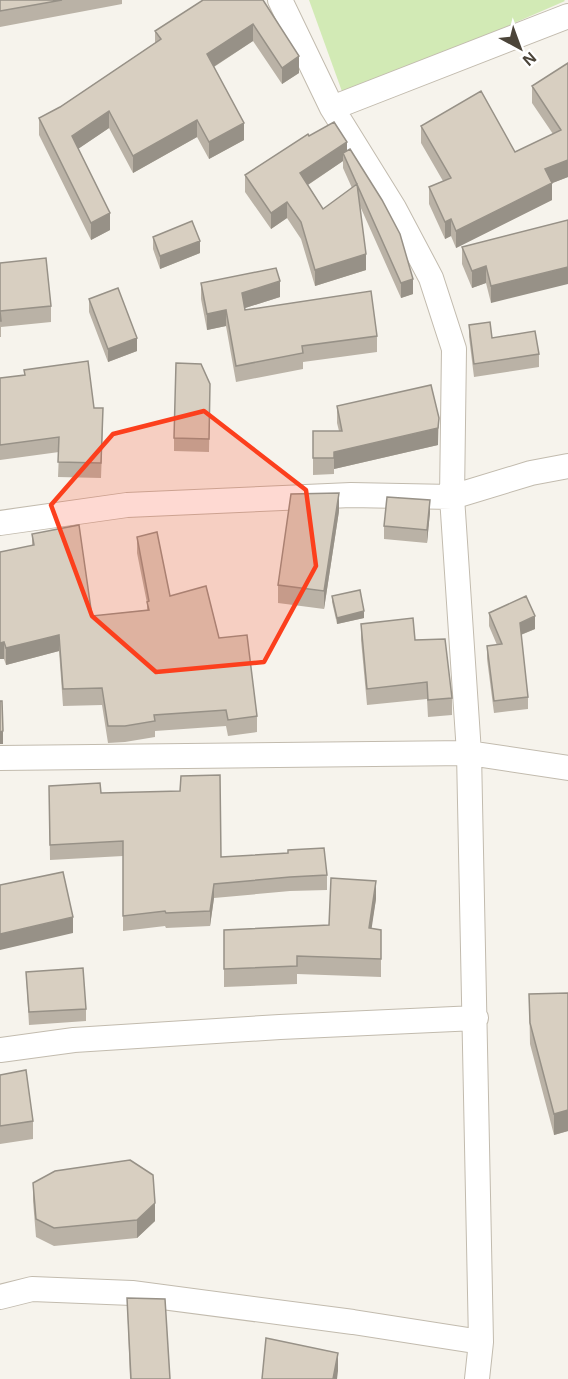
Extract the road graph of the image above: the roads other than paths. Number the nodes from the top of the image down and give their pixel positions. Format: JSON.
{"nodes":[{"id":1,"x":280,"y":0,"type":"edge"},
{"id":2,"x":568,"y":16,"type":"edge"},
{"id":3,"x":332,"y":108,"type":"junction"},
{"id":4,"x":568,"y":466,"type":"edge"},
{"id":5,"x":452,"y":497,"type":"junction"},
{"id":6,"x":0,"y":523,"type":"edge"},
{"id":7,"x":470,"y":753,"type":"junction"},
{"id":8,"x":0,"y":758,"type":"edge"},
{"id":9,"x":568,"y":768,"type":"edge"},
{"id":10,"x":476,"y":1018,"type":"junction"},
{"id":11,"x":0,"y":1050,"type":"edge"},
{"id":12,"x":0,"y":1297,"type":"edge"},
{"id":13,"x":481,"y":1342,"type":"junction"},
{"id":14,"x":477,"y":1379,"type":"edge"}],
"edges":[{"from":1,"to":3,"type":"street"},
{"from":2,"to":3,"type":"street"},
{"from":3,"to":5,"type":"street"},
{"from":4,"to":5,"type":"street"},
{"from":5,"to":6,"type":"street"},
{"from":5,"to":7,"type":"street"},
{"from":7,"to":8,"type":"street"},
{"from":7,"to":9,"type":"street"},
{"from":7,"to":10,"type":"street"},
{"from":10,"to":11,"type":"street"},
{"from":10,"to":13,"type":"street"},
{"from":12,"to":13,"type":"street"},
{"from":13,"to":14,"type":"street"}]}
